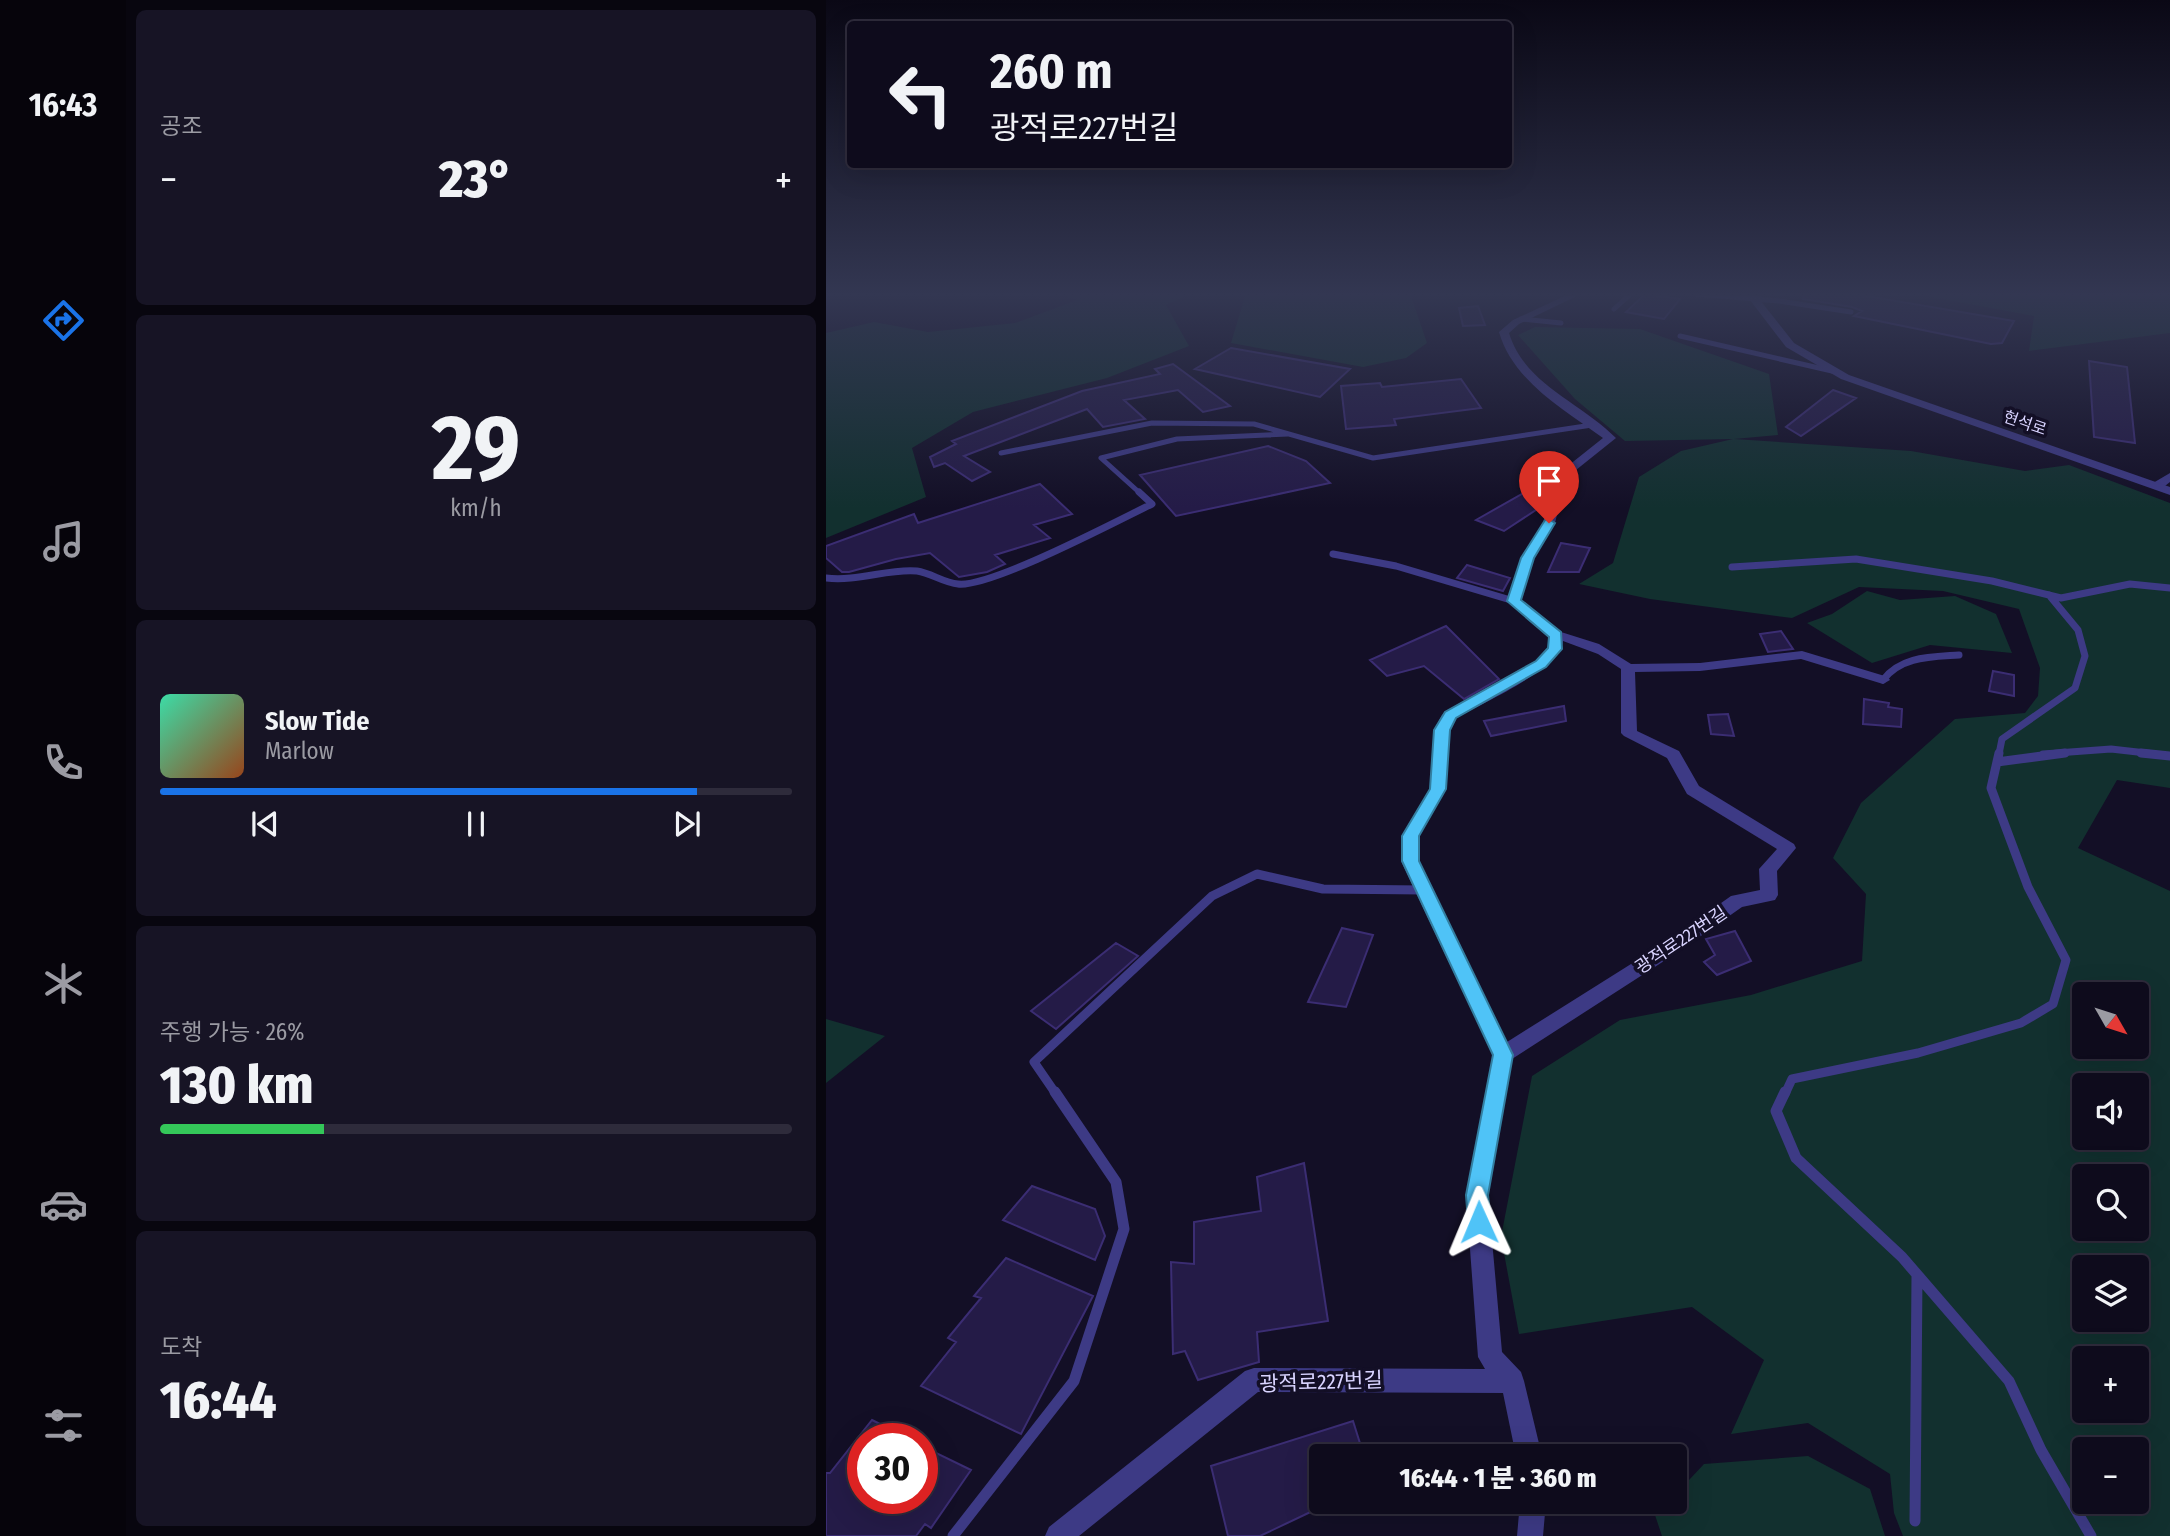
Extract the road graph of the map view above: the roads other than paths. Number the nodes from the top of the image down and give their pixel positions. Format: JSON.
{"nodes":[{"id":1,"x":1521,"y":365,"type":"edge"},
{"id":2,"x":1803,"y":365,"type":"edge"},
{"id":3,"x":1823,"y":365,"type":"edge"},
{"id":4,"x":1835,"y":372,"type":"junction"},
{"id":5,"x":1592,"y":425,"type":"junction"},
{"id":6,"x":1288,"y":434,"type":"junction"},
{"id":7,"x":1001,"y":453,"type":"dead end"},
{"id":8,"x":2170,"y":477,"type":"edge"},
{"id":9,"x":2157,"y":486,"type":"junction"},
{"id":10,"x":2170,"y":491,"type":"edge"},
{"id":11,"x":1333,"y":554,"type":"dead end"},
{"id":12,"x":1732,"y":568,"type":"dead end"},
{"id":13,"x":826,"y":578,"type":"edge"},
{"id":14,"x":2170,"y":587,"type":"edge"},
{"id":15,"x":2049,"y":595,"type":"junction"},
{"id":16,"x":1514,"y":601,"type":"junction"},
{"id":17,"x":1556,"y":635,"type":"junction"},
{"id":18,"x":1959,"y":655,"type":"dead end"},
{"id":19,"x":1629,"y":668,"type":"junction"},
{"id":20,"x":1883,"y":680,"type":"joint"},
{"id":21,"x":2170,"y":756,"type":"edge"},
{"id":22,"x":1997,"y":762,"type":"junction"},
{"id":23,"x":1424,"y":890,"type":"junction"},
{"id":24,"x":1503,"y":1055,"type":"junction"},
{"id":25,"x":1917,"y":1275,"type":"junction"},
{"id":26,"x":1512,"y":1381,"type":"junction"},
{"id":27,"x":1526,"y":1444,"type":"edge"},
{"id":28,"x":1532,"y":1514,"type":"edge"},
{"id":29,"x":1915,"y":1521,"type":"dead end"},
{"id":30,"x":953,"y":1536,"type":"edge"},
{"id":31,"x":1058,"y":1536,"type":"edge"},
{"id":32,"x":1531,"y":1536,"type":"edge"},
{"id":33,"x":2091,"y":1536,"type":"edge"}],
"edges":[{"from":1,"to":5,"type":"street"},
{"from":2,"to":4,"type":"lane"},
{"from":3,"to":4,"type":"street","name":"현석로"},
{"from":4,"to":9,"type":"street","name":"현석로"},
{"from":5,"to":6,"type":"lane"},
{"from":5,"to":16,"type":"street"},
{"from":6,"to":7,"type":"lane"},
{"from":6,"to":13,"type":"lane"},
{"from":8,"to":9,"type":"street"},
{"from":9,"to":10,"type":"street","name":"현석로"},
{"from":11,"to":16,"type":"lane"},
{"from":12,"to":15,"type":"lane"},
{"from":14,"to":15,"type":"lane"},
{"from":15,"to":22,"type":"lane"},
{"from":16,"to":17,"type":"street"},
{"from":17,"to":19,"type":"street"},
{"from":17,"to":23,"type":"street"},
{"from":18,"to":20,"type":"lane"},
{"from":19,"to":20,"type":"street"},
{"from":19,"to":24,"type":"street","name":"광적로227번길"},
{"from":21,"to":22,"type":"lane"},
{"from":22,"to":25,"type":"lane"},
{"from":23,"to":24,"type":"street"},
{"from":23,"to":30,"type":"lane"},
{"from":24,"to":26,"type":"street"},
{"from":25,"to":29,"type":"lane"},
{"from":25,"to":33,"type":"lane"},
{"from":26,"to":27,"type":"street"},
{"from":26,"to":31,"type":"street","name":"광적로227번길"},
{"from":28,"to":32,"type":"street"}]}
